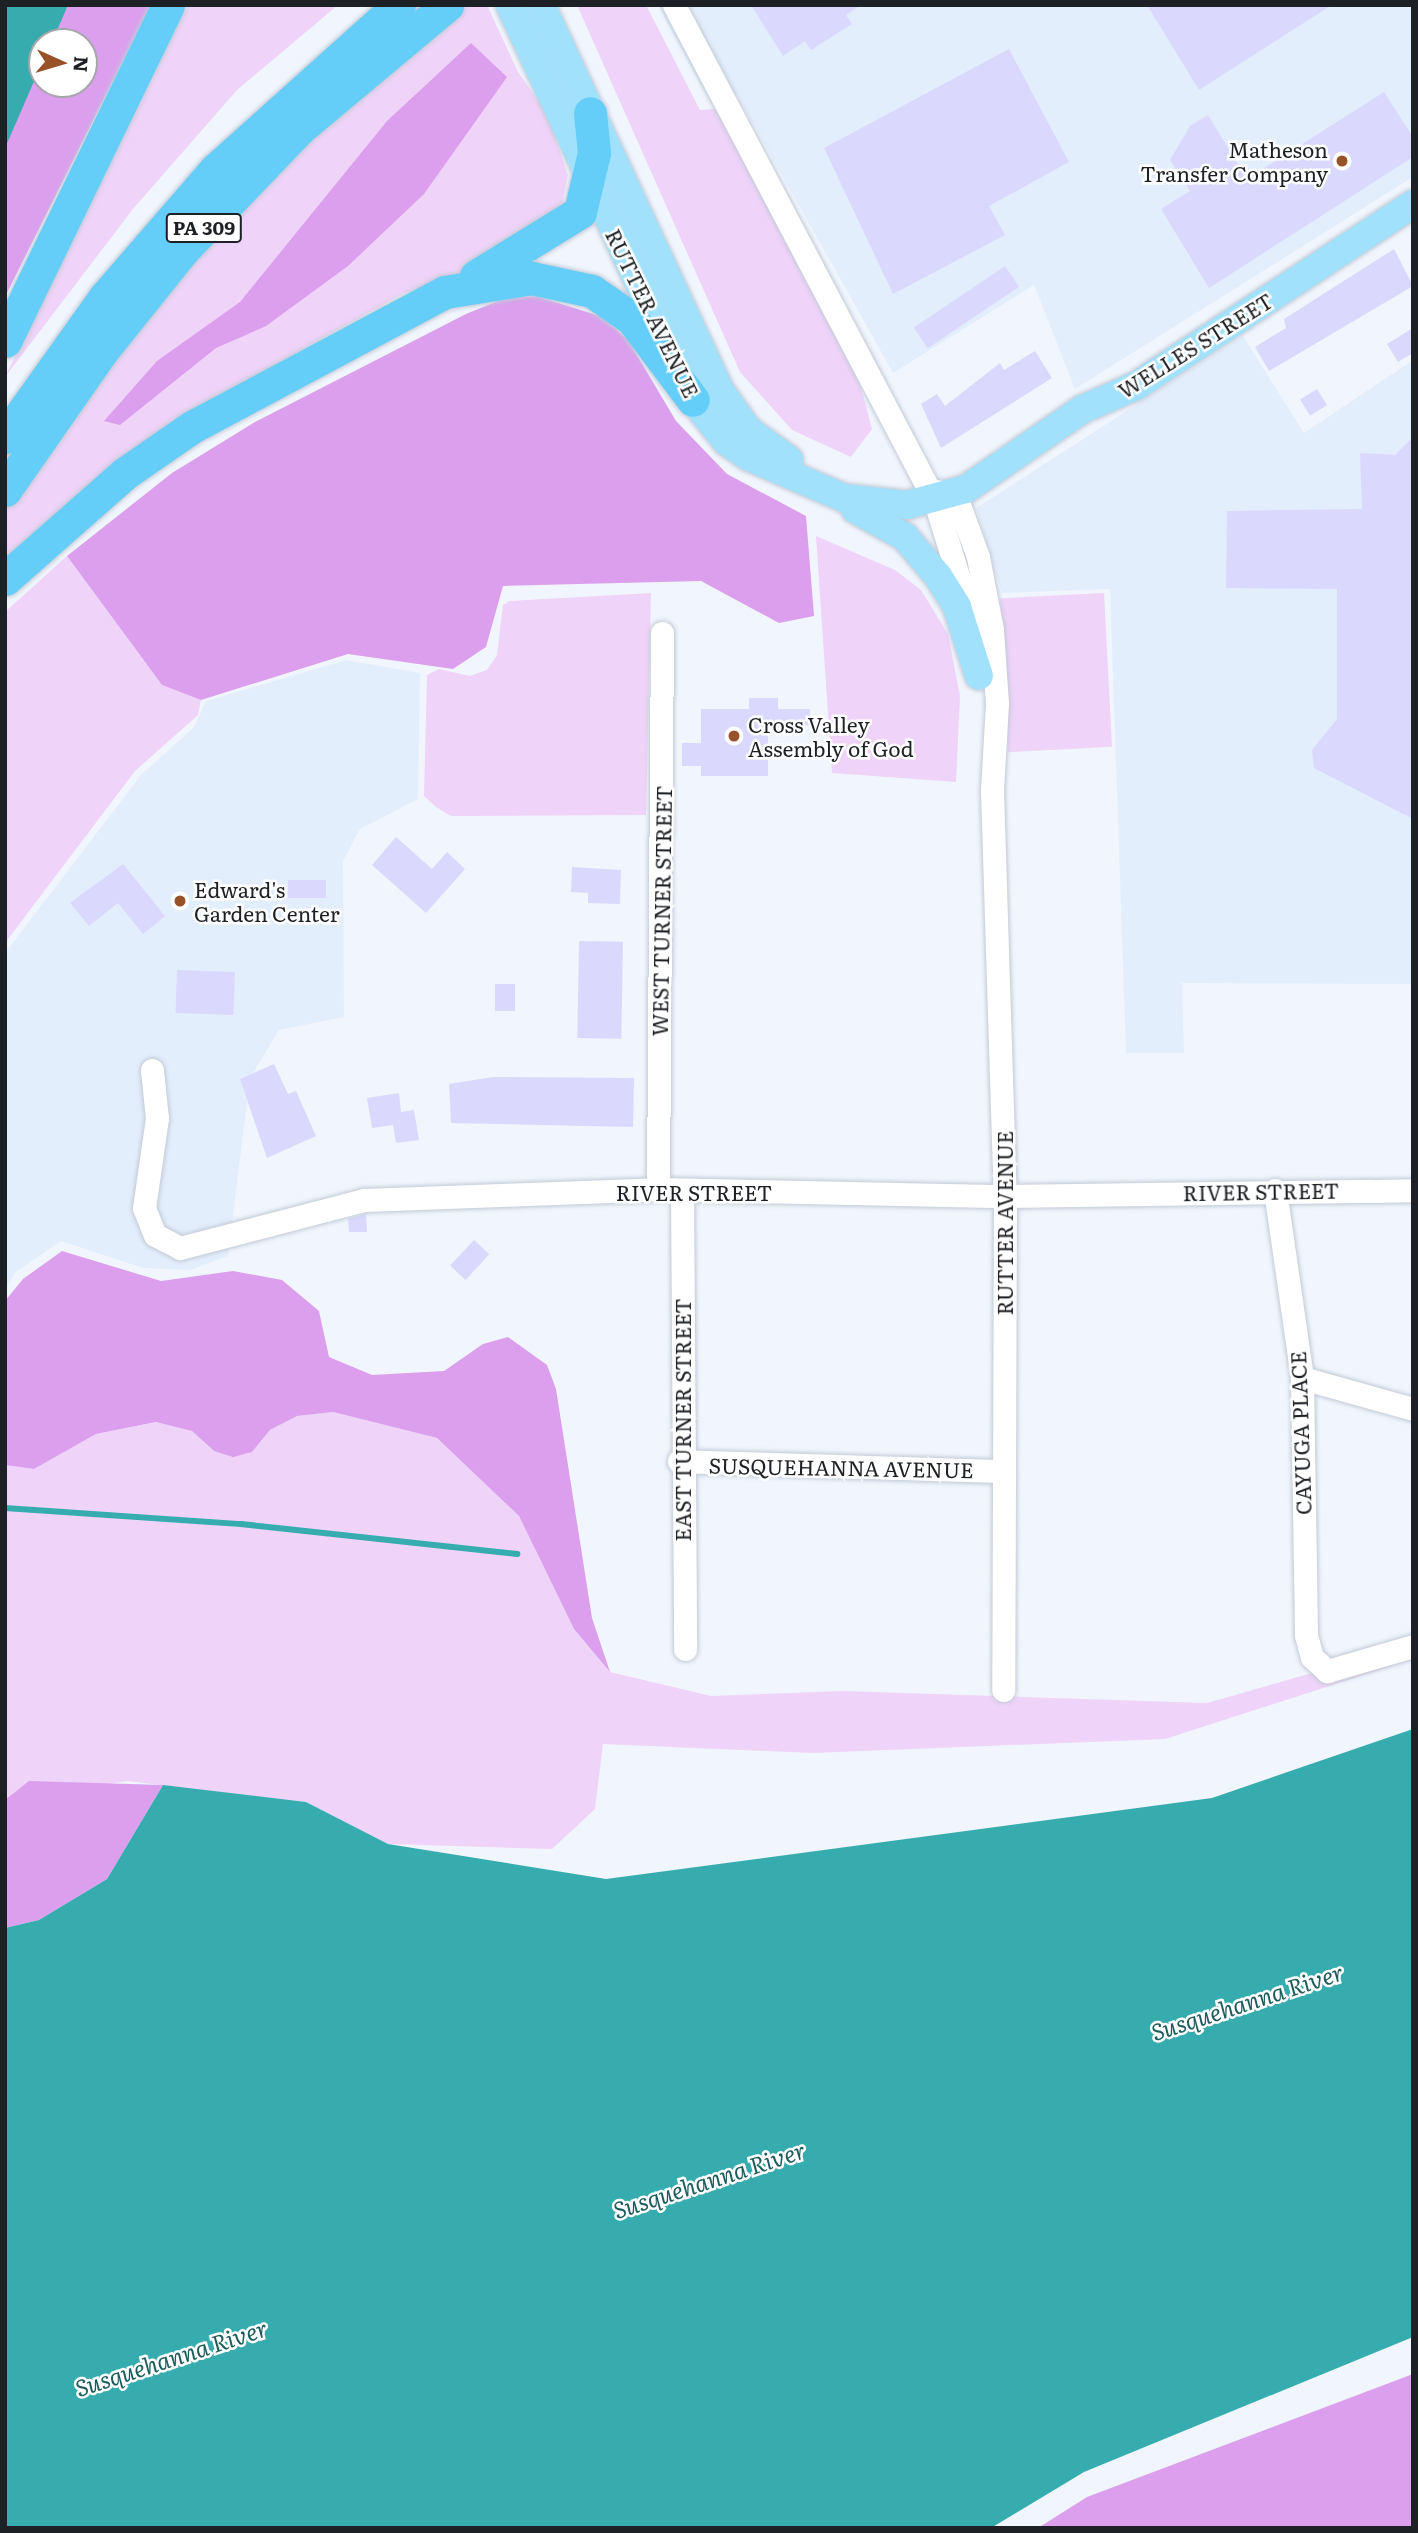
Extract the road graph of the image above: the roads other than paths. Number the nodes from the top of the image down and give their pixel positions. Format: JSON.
{"nodes":[{"id":1,"x":168,"y":5,"type":"edge"},
{"id":2,"x":399,"y":5,"type":"edge"},
{"id":3,"x":447,"y":5,"type":"edge"},
{"id":4,"x":510,"y":5,"type":"edge"},
{"id":5,"x":541,"y":5,"type":"edge"},
{"id":6,"x":674,"y":5,"type":"edge"},
{"id":7,"x":590,"y":113,"type":"junction"},
{"id":8,"x":590,"y":177,"type":"junction"},
{"id":9,"x":1413,"y":204,"type":"edge"},
{"id":10,"x":445,"y":292,"type":"junction"},
{"id":11,"x":5,"y":341,"type":"edge"},
{"id":12,"x":693,"y":400,"type":"junction"},
{"id":13,"x":5,"y":437,"type":"edge"},
{"id":14,"x":802,"y":485,"type":"junction"},
{"id":15,"x":5,"y":490,"type":"edge"},
{"id":16,"x":948,"y":491,"type":"junction"},
{"id":17,"x":5,"y":579,"type":"edge"},
{"id":18,"x":662,"y":634,"type":"dead end"},
{"id":19,"x":979,"y":676,"type":"junction"},
{"id":20,"x":992,"y":756,"type":"junction"},
{"id":21,"x":152,"y":1070,"type":"dead end"},
{"id":22,"x":658,"y":1189,"type":"junction"},
{"id":23,"x":682,"y":1190,"type":"junction"},
{"id":24,"x":1275,"y":1190,"type":"junction"},
{"id":25,"x":1413,"y":1190,"type":"edge"},
{"id":26,"x":1005,"y":1196,"type":"junction"},
{"id":27,"x":1301,"y":1378,"type":"junction"},
{"id":28,"x":1413,"y":1409,"type":"edge"},
{"id":29,"x":679,"y":1461,"type":"junction"},
{"id":30,"x":1003,"y":1471,"type":"junction"},
{"id":31,"x":1413,"y":1646,"type":"edge"},
{"id":32,"x":685,"y":1649,"type":"dead end"},
{"id":33,"x":1003,"y":1690,"type":"dead end"}],
"edges":[{"from":1,"to":11,"type":"highway"},
{"from":2,"to":13,"type":"highway","number":"PA 309"},
{"from":3,"to":15,"type":"highway","number":"PA 309"},
{"from":4,"to":8,"type":"main road","name":"RUTTER AVENUE"},
{"from":5,"to":7,"type":"main road","name":"RUTTER AVENUE"},
{"from":6,"to":16,"type":"street","name":"RUTTER AVENUE"},
{"from":7,"to":8,"type":"highway"},
{"from":7,"to":16,"type":"main road","name":"RUTTER AVENUE"},
{"from":8,"to":10,"type":"highway"},
{"from":8,"to":12,"type":"main road","name":"RUTTER AVENUE"},
{"from":9,"to":16,"type":"main road","name":"WELLES STREET"},
{"from":10,"to":12,"type":"highway"},
{"from":10,"to":17,"type":"highway"},
{"from":12,"to":14,"type":"main road","name":"RUTTER AVENUE"},
{"from":14,"to":16,"type":"main road","name":"RUTTER AVENUE"},
{"from":14,"to":19,"type":"main road"},
{"from":16,"to":19,"type":"street","name":"RUTTER AVENUE"},
{"from":16,"to":20,"type":"street","name":"RUTTER AVENUE"},
{"from":18,"to":22,"type":"street","name":"WEST TURNER STREET"},
{"from":19,"to":20,"type":"street","name":"RUTTER AVENUE"},
{"from":20,"to":26,"type":"street","name":"RUTTER AVENUE"},
{"from":21,"to":22,"type":"street","name":"RIVER STREET"},
{"from":22,"to":23,"type":"street","name":"RIVER STREET"},
{"from":23,"to":26,"type":"street","name":"RIVER STREET"},
{"from":23,"to":29,"type":"street","name":"EAST TURNER STREET"},
{"from":24,"to":25,"type":"street","name":"RIVER STREET"},
{"from":24,"to":26,"type":"street","name":"RIVER STREET"},
{"from":24,"to":27,"type":"street","name":"CAYUGA PLACE"},
{"from":26,"to":30,"type":"street","name":"RUTTER AVENUE"},
{"from":27,"to":28,"type":"street"},
{"from":27,"to":31,"type":"street","name":"CAYUGA PLACE"},
{"from":29,"to":30,"type":"street","name":"SUSQUEHANNA AVENUE"},
{"from":29,"to":32,"type":"street","name":"EAST TURNER STREET"},
{"from":30,"to":33,"type":"street","name":"RUTTER AVENUE"}]}
